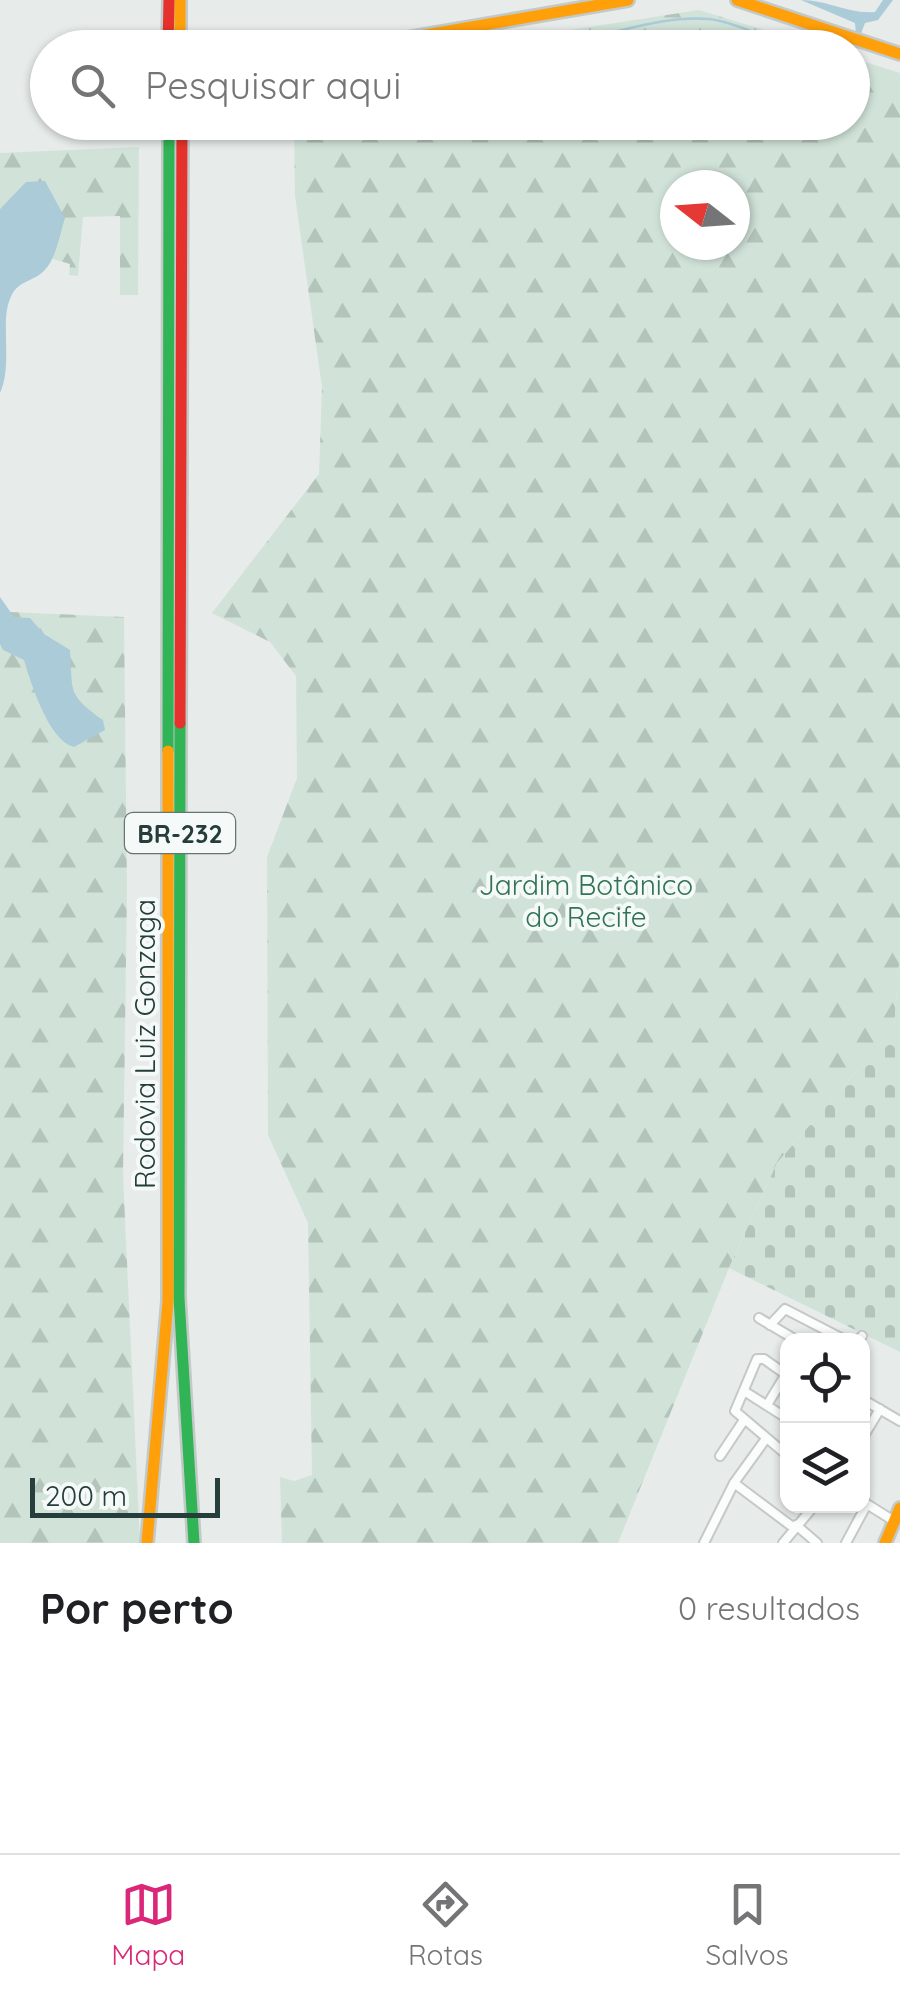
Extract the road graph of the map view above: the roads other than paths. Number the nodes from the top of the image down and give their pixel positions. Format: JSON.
{"nodes":[{"id":1,"x":169,"y":0,"type":"edge"},
{"id":2,"x":180,"y":0,"type":"edge"},
{"id":3,"x":628,"y":0,"type":"edge"},
{"id":4,"x":737,"y":0,"type":"edge"},
{"id":5,"x":168,"y":30,"type":"edge"},
{"id":6,"x":180,"y":30,"type":"edge"},
{"id":7,"x":454,"y":30,"type":"edge"},
{"id":8,"x":828,"y":30,"type":"edge"},
{"id":9,"x":870,"y":44,"type":"edge"},
{"id":10,"x":900,"y":54,"type":"edge"},
{"id":11,"x":169,"y":140,"type":"edge"},
{"id":12,"x":182,"y":140,"type":"edge"},
{"id":13,"x":759,"y":1318,"type":"dead end"},
{"id":14,"x":770,"y":1324,"type":"junction"},
{"id":15,"x":785,"y":1333,"type":"edge"},
{"id":16,"x":831,"y":1333,"type":"edge"},
{"id":17,"x":780,"y":1370,"type":"edge"},
{"id":18,"x":780,"y":1386,"type":"edge"},
{"id":19,"x":744,"y":1391,"type":"junction"},
{"id":20,"x":870,"y":1403,"type":"edge"},
{"id":21,"x":767,"y":1405,"type":"junction"},
{"id":22,"x":880,"y":1409,"type":"junction"},
{"id":23,"x":780,"y":1414,"type":"edge"},
{"id":24,"x":744,"y":1420,"type":"junction"},
{"id":25,"x":900,"y":1421,"type":"edge"},
{"id":26,"x":870,"y":1426,"type":"edge"},
{"id":27,"x":765,"y":1440,"type":"junction"},
{"id":28,"x":780,"y":1450,"type":"edge"},
{"id":29,"x":720,"y":1456,"type":"dead end"},
{"id":30,"x":734,"y":1483,"type":"junction"},
{"id":31,"x":870,"y":1505,"type":"edge"},
{"id":32,"x":808,"y":1513,"type":"edge"},
{"id":33,"x":860,"y":1513,"type":"edge"},
{"id":34,"x":898,"y":1515,"type":"edge"},
{"id":35,"x":795,"y":1527,"type":"junction"},
{"id":36,"x":191,"y":1539,"type":"edge"},
{"id":37,"x":147,"y":1542,"type":"edge"},
{"id":38,"x":704,"y":1543,"type":"edge"},
{"id":39,"x":782,"y":1543,"type":"edge"},
{"id":40,"x":817,"y":1543,"type":"edge"},
{"id":41,"x":846,"y":1543,"type":"edge"},
{"id":42,"x":885,"y":1543,"type":"edge"}],
"edges":[{"from":1,"to":5,"type":"main road"},
{"from":2,"to":6,"type":"main road"},
{"from":3,"to":7,"type":"main road"},
{"from":4,"to":8,"type":"main road"},
{"from":9,"to":10,"type":"main road"},
{"from":11,"to":37,"type":"main road","name":"Rodovia Luiz Gonzaga","number":"BR-232"},
{"from":12,"to":36,"type":"main road","name":"Rodovia Luiz Gonzaga","number":"BR-232"},
{"from":13,"to":14,"type":"street"},
{"from":14,"to":15,"type":"street"},
{"from":14,"to":16,"type":"street"},
{"from":17,"to":19,"type":"street"},
{"from":18,"to":21,"type":"street"},
{"from":19,"to":21,"type":"street"},
{"from":19,"to":24,"type":"street"},
{"from":20,"to":22,"type":"street"},
{"from":21,"to":23,"type":"street"},
{"from":22,"to":25,"type":"street"},
{"from":22,"to":26,"type":"street"},
{"from":24,"to":27,"type":"street"},
{"from":24,"to":29,"type":"street"},
{"from":27,"to":28,"type":"street"},
{"from":27,"to":30,"type":"street"},
{"from":30,"to":35,"type":"street"},
{"from":30,"to":38,"type":"street"},
{"from":31,"to":34,"type":"street"},
{"from":32,"to":35,"type":"street"},
{"from":33,"to":41,"type":"street"},
{"from":34,"to":42,"type":"main road"},
{"from":35,"to":39,"type":"street"},
{"from":35,"to":40,"type":"street"}]}
